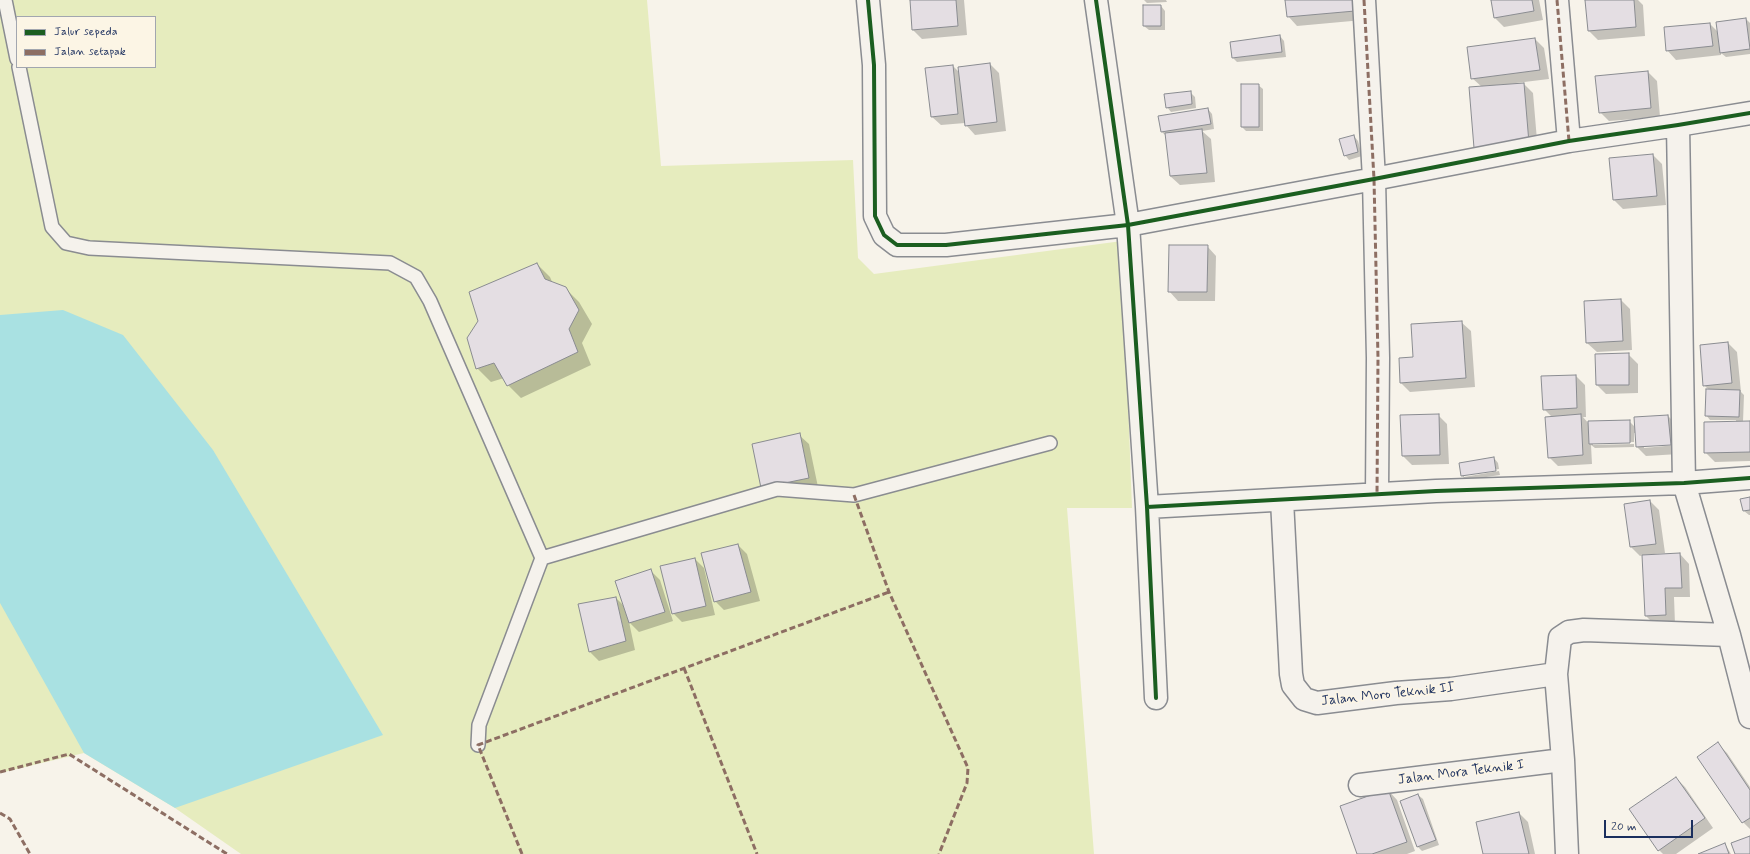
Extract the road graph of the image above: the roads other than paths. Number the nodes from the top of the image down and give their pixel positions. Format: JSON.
{"nodes":[{"id":1,"x":5,"y":0,"type":"edge"},
{"id":2,"x":868,"y":0,"type":"edge"},
{"id":3,"x":1096,"y":0,"type":"edge"},
{"id":4,"x":1364,"y":0,"type":"edge"},
{"id":5,"x":1557,"y":0,"type":"edge"},
{"id":6,"x":16,"y":54,"type":"edge"},
{"id":7,"x":19,"y":68,"type":"edge"},
{"id":8,"x":1750,"y":113,"type":"edge"},
{"id":9,"x":1678,"y":125,"type":"junction"},
{"id":10,"x":1570,"y":141,"type":"junction"},
{"id":11,"x":1374,"y":179,"type":"junction"},
{"id":12,"x":1128,"y":225,"type":"junction"},
{"id":13,"x":1050,"y":443,"type":"dead end"},
{"id":14,"x":1750,"y":478,"type":"edge"},
{"id":15,"x":1684,"y":483,"type":"junction"},
{"id":16,"x":1377,"y":494,"type":"junction"},
{"id":17,"x":1282,"y":500,"type":"junction"},
{"id":18,"x":1147,"y":507,"type":"junction"},
{"id":19,"x":542,"y":558,"type":"junction"},
{"id":20,"x":1729,"y":635,"type":"junction"},
{"id":21,"x":1556,"y":674,"type":"junction"},
{"id":22,"x":1156,"y":698,"type":"dead end"},
{"id":23,"x":1750,"y":717,"type":"edge"},
{"id":24,"x":478,"y":745,"type":"dead end"},
{"id":25,"x":1563,"y":760,"type":"junction"},
{"id":26,"x":1360,"y":785,"type":"dead end"},
{"id":27,"x":1568,"y":854,"type":"edge"}],
"edges":[{"from":1,"to":6,"type":"lane"},
{"from":2,"to":12,"type":"street"},
{"from":3,"to":12,"type":"street"},
{"from":4,"to":11,"type":"street"},
{"from":5,"to":10,"type":"street"},
{"from":7,"to":19,"type":"lane"},
{"from":8,"to":9,"type":"street"},
{"from":9,"to":10,"type":"street"},
{"from":9,"to":15,"type":"street"},
{"from":10,"to":11,"type":"street"},
{"from":11,"to":12,"type":"street"},
{"from":11,"to":16,"type":"street"},
{"from":12,"to":18,"type":"street"},
{"from":13,"to":19,"type":"lane"},
{"from":14,"to":15,"type":"street"},
{"from":15,"to":16,"type":"street"},
{"from":15,"to":20,"type":"street"},
{"from":16,"to":17,"type":"street"},
{"from":17,"to":18,"type":"street"},
{"from":17,"to":21,"type":"street","name":"Jalan Moro Teknik II"},
{"from":18,"to":22,"type":"street"},
{"from":19,"to":24,"type":"lane"},
{"from":20,"to":21,"type":"street"},
{"from":20,"to":23,"type":"street"},
{"from":21,"to":25,"type":"street"},
{"from":25,"to":26,"type":"street","name":"Jalan Mora Teknik I"},
{"from":25,"to":27,"type":"street"}]}
